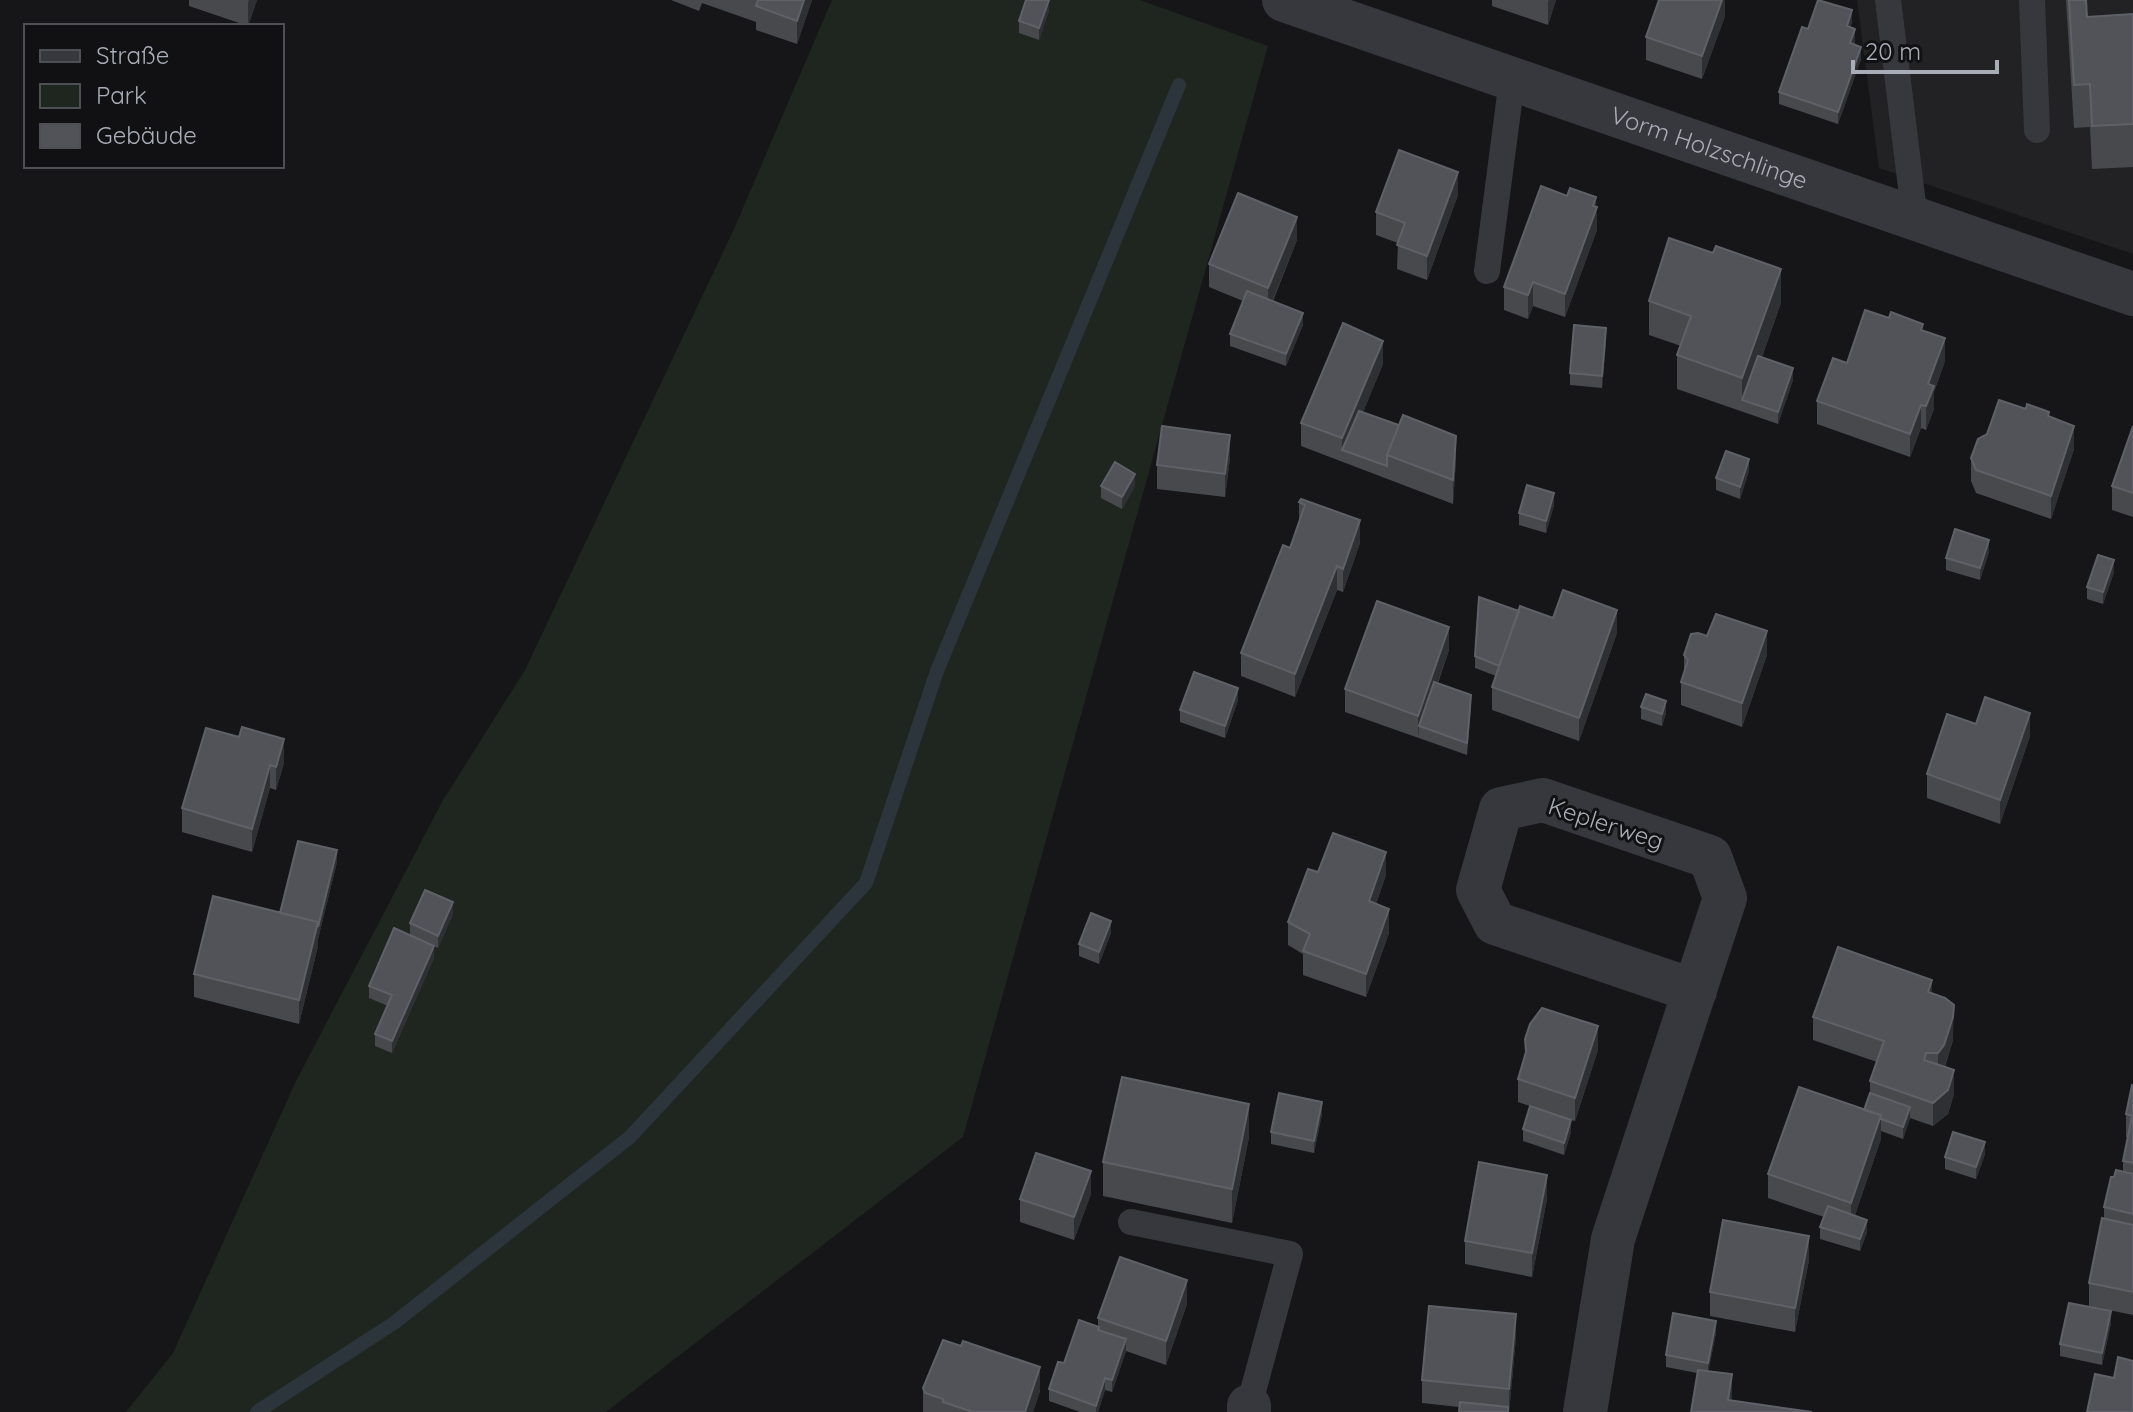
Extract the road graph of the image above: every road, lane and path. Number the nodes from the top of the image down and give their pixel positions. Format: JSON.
{"nodes":[{"id":1,"x":1284,"y":0,"type":"edge"},
{"id":2,"x":1888,"y":0,"type":"edge"},
{"id":3,"x":2032,"y":0,"type":"edge"},
{"id":4,"x":1512,"y":80,"type":"junction"},
{"id":5,"x":2037,"y":130,"type":"dead end"},
{"id":6,"x":1915,"y":220,"type":"junction"},
{"id":7,"x":1487,"y":271,"type":"dead end"},
{"id":8,"x":2133,"y":294,"type":"edge"},
{"id":9,"x":1695,"y":991,"type":"junction"},
{"id":10,"x":1131,"y":1222,"type":"dead end"},
{"id":11,"x":1249,"y":1409,"type":"edge"},
{"id":12,"x":1585,"y":1412,"type":"edge"}],
"edges":[{"from":1,"to":4,"type":"street","name":"Vorm Holzschlinge"},
{"from":2,"to":6,"type":"lane"},
{"from":3,"to":5,"type":"lane"},
{"from":4,"to":6,"type":"street","name":"Vorm Holzschlinge"},
{"from":4,"to":7,"type":"lane"},
{"from":6,"to":8,"type":"street","name":"Vorm Holzschlinge"},
{"from":9,"to":9,"type":"street","name":"Keplerweg"},
{"from":9,"to":12,"type":"street","name":"Keplerweg"},
{"from":10,"to":11,"type":"lane"}]}
